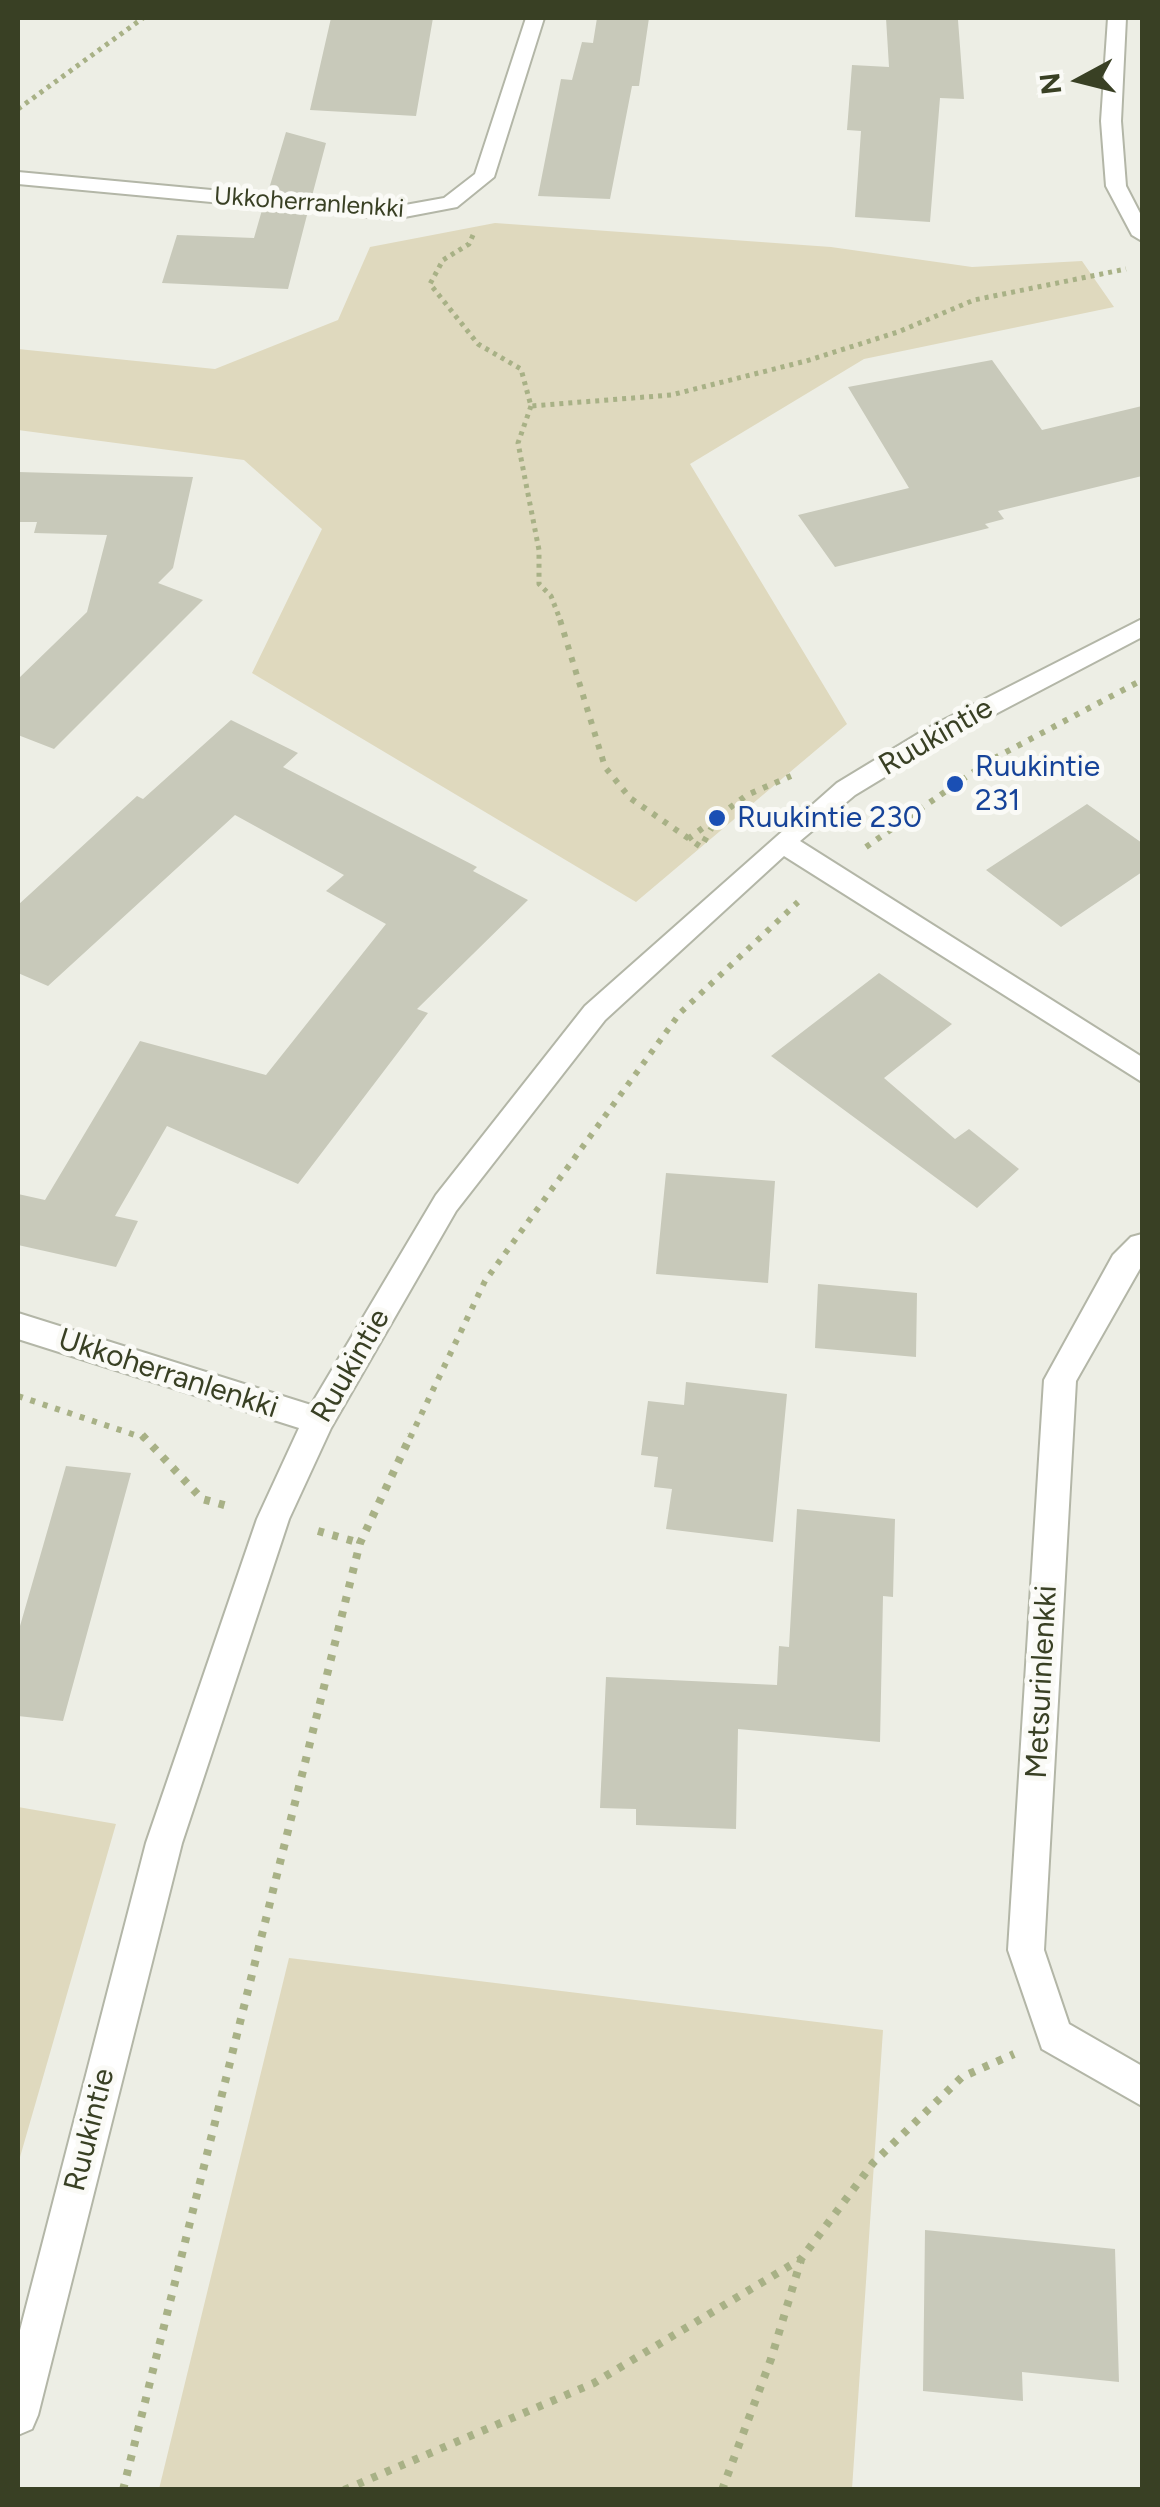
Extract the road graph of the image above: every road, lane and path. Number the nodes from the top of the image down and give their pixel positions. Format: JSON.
{"nodes":[{"id":1,"x":143,"y":18,"type":"edge"},
{"id":2,"x":534,"y":18,"type":"edge"},
{"id":3,"x":1117,"y":18,"type":"edge"},
{"id":4,"x":18,"y":109,"type":"edge"},
{"id":5,"x":18,"y":178,"type":"edge"},
{"id":6,"x":426,"y":208,"type":"junction"},
{"id":7,"x":1142,"y":236,"type":"edge"},
{"id":8,"x":1132,"y":269,"type":"dead end"},
{"id":9,"x":531,"y":406,"type":"junction"},
{"id":10,"x":1142,"y":627,"type":"edge"},
{"id":11,"x":1142,"y":680,"type":"edge"},
{"id":12,"x":717,"y":818,"type":"dead end"},
{"id":13,"x":782,"y":842,"type":"junction"},
{"id":14,"x":829,"y":872,"type":"junction"},
{"id":15,"x":1142,"y":1071,"type":"edge"},
{"id":16,"x":1142,"y":1246,"type":"edge"},
{"id":17,"x":18,"y":1326,"type":"edge"},
{"id":18,"x":18,"y":1396,"type":"edge"},
{"id":19,"x":318,"y":1422,"type":"junction"},
{"id":20,"x":273,"y":1519,"type":"junction"},
{"id":21,"x":360,"y":1542,"type":"junction"},
{"id":22,"x":1055,"y":2036,"type":"junction"},
{"id":23,"x":1142,"y":2087,"type":"edge"},
{"id":24,"x":801,"y":2259,"type":"junction"},
{"id":25,"x":18,"y":2415,"type":"edge"},
{"id":26,"x":123,"y":2490,"type":"edge"},
{"id":27,"x":344,"y":2490,"type":"edge"},
{"id":28,"x":722,"y":2490,"type":"edge"}],
"edges":[{"from":1,"to":4,"type":"path"},
{"from":2,"to":6,"type":"street","name":"Ukkoherranlenkki"},
{"from":3,"to":7,"type":"street"},
{"from":5,"to":6,"type":"street","name":"Ukkoherranlenkki"},
{"from":6,"to":9,"type":"path"},
{"from":8,"to":9,"type":"path"},
{"from":9,"to":12,"type":"path"},
{"from":10,"to":13,"type":"street","name":"Ruukintie"},
{"from":11,"to":14,"type":"path"},
{"from":13,"to":14,"type":"street"},
{"from":13,"to":19,"type":"street","name":"Ruukintie"},
{"from":14,"to":15,"type":"street"},
{"from":14,"to":21,"type":"path"},
{"from":16,"to":22,"type":"street","name":"Metsurinlenkki"},
{"from":17,"to":19,"type":"street","name":"Ukkoherranlenkki"},
{"from":18,"to":20,"type":"path"},
{"from":19,"to":20,"type":"street","name":"Ruukintie"},
{"from":20,"to":21,"type":"path"},
{"from":20,"to":25,"type":"street","name":"Ruukintie"},
{"from":21,"to":26,"type":"path"},
{"from":22,"to":23,"type":"street"},
{"from":22,"to":24,"type":"path"},
{"from":24,"to":27,"type":"path"},
{"from":24,"to":28,"type":"path"}]}
